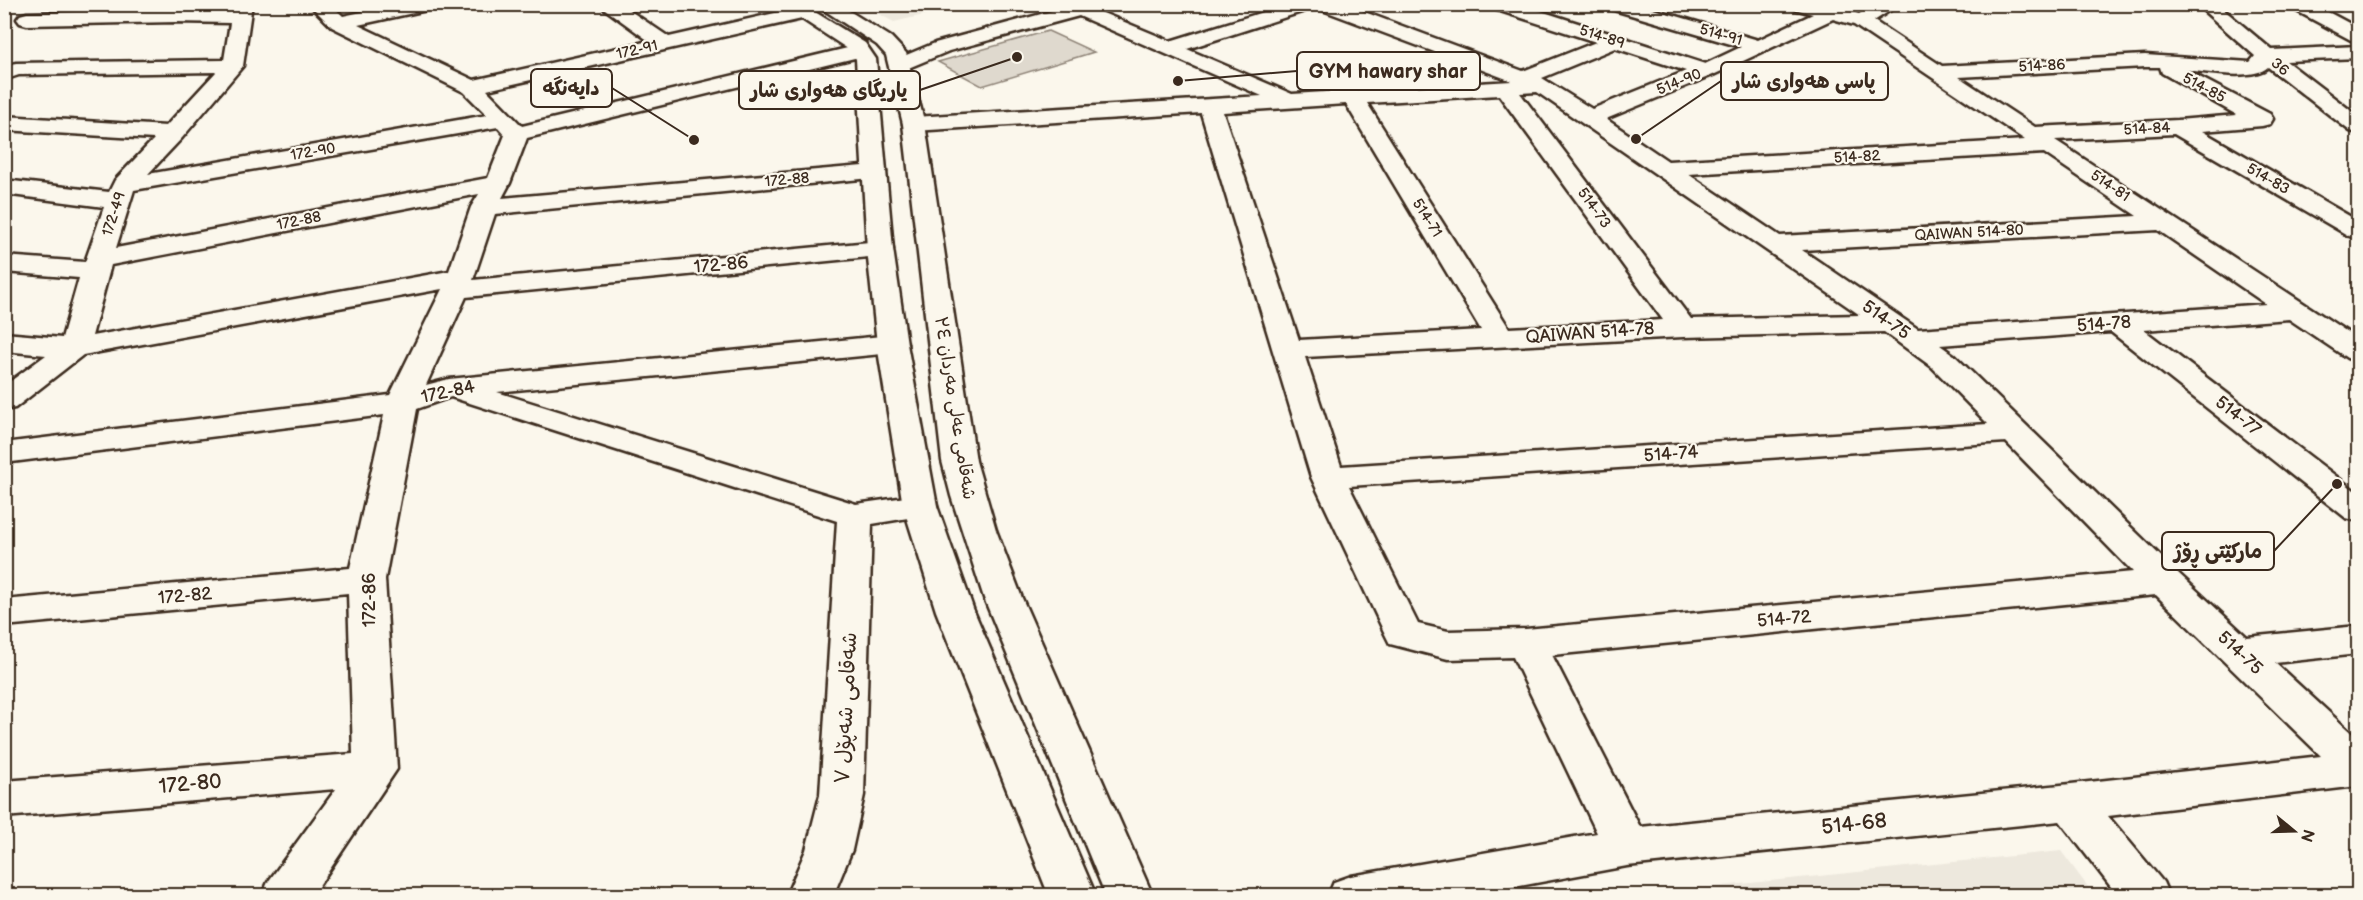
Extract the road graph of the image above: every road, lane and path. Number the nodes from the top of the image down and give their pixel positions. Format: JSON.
{"nodes":[{"id":1,"x":429,"y":4,"type":"edge"},
{"id":2,"x":606,"y":4,"type":"edge"},
{"id":3,"x":1101,"y":4,"type":"edge"},
{"id":4,"x":1310,"y":4,"type":"edge"},
{"id":5,"x":1324,"y":4,"type":"edge"},
{"id":6,"x":1614,"y":4,"type":"edge"},
{"id":7,"x":1798,"y":4,"type":"edge"},
{"id":8,"x":1891,"y":4,"type":"edge"},
{"id":9,"x":2205,"y":4,"type":"edge"},
{"id":10,"x":2298,"y":4,"type":"edge"},
{"id":11,"x":1507,"y":5,"type":"edge"},
{"id":12,"x":62,"y":6,"type":"edge"},
{"id":13,"x":805,"y":7,"type":"edge"},
{"id":14,"x":1081,"y":10,"type":"junction"},
{"id":15,"x":241,"y":11,"type":"edge"},
{"id":16,"x":1831,"y":13,"type":"junction"},
{"id":17,"x":328,"y":14,"type":"edge"},
{"id":18,"x":15,"y":19,"type":"edge"},
{"id":19,"x":1861,"y":21,"type":"junction"},
{"id":20,"x":2358,"y":36,"type":"edge"},
{"id":21,"x":1616,"y":41,"type":"junction"},
{"id":22,"x":665,"y":43,"type":"junction"},
{"id":23,"x":1758,"y":46,"type":"junction"},
{"id":24,"x":1168,"y":48,"type":"junction"},
{"id":25,"x":860,"y":51,"type":"junction"},
{"id":26,"x":2358,"y":52,"type":"edge"},
{"id":27,"x":2267,"y":56,"type":"junction"},
{"id":28,"x":898,"y":59,"type":"junction"},
{"id":29,"x":2145,"y":61,"type":"junction"},
{"id":30,"x":233,"y":66,"type":"junction"},
{"id":31,"x":8,"y":70,"type":"edge"},
{"id":32,"x":1706,"y":71,"type":"junction"},
{"id":33,"x":1939,"y":72,"type":"junction"},
{"id":34,"x":1524,"y":84,"type":"junction"},
{"id":35,"x":472,"y":87,"type":"junction"},
{"id":36,"x":1353,"y":97,"type":"junction"},
{"id":37,"x":1292,"y":101,"type":"junction"},
{"id":38,"x":1210,"y":106,"type":"junction"},
{"id":39,"x":1591,"y":117,"type":"junction"},
{"id":40,"x":2262,"y":119,"type":"joint"},
{"id":41,"x":4,"y":123,"type":"edge"},
{"id":42,"x":914,"y":124,"type":"junction"},
{"id":43,"x":510,"y":126,"type":"junction"},
{"id":44,"x":2358,"y":126,"type":"edge"},
{"id":45,"x":2178,"y":127,"type":"junction"},
{"id":46,"x":174,"y":133,"type":"junction"},
{"id":47,"x":2041,"y":140,"type":"junction"},
{"id":48,"x":1664,"y":168,"type":"junction"},
{"id":49,"x":920,"y":174,"type":"junction"},
{"id":50,"x":875,"y":176,"type":"junction"},
{"id":51,"x":4,"y":187,"type":"edge"},
{"id":52,"x":121,"y":193,"type":"junction"},
{"id":53,"x":491,"y":195,"type":"junction"},
{"id":54,"x":2164,"y":222,"type":"junction"},
{"id":55,"x":2358,"y":231,"type":"edge"},
{"id":56,"x":1775,"y":244,"type":"junction"},
{"id":57,"x":880,"y":249,"type":"junction"},
{"id":58,"x":4,"y":264,"type":"edge"},
{"id":59,"x":97,"y":265,"type":"junction"},
{"id":60,"x":458,"y":284,"type":"junction"},
{"id":61,"x":2296,"y":310,"type":"junction"},
{"id":62,"x":2117,"y":323,"type":"junction"},
{"id":63,"x":1683,"y":328,"type":"junction"},
{"id":64,"x":1901,"y":330,"type":"junction"},
{"id":65,"x":1501,"y":339,"type":"junction"},
{"id":66,"x":4,"y":342,"type":"edge"},
{"id":67,"x":892,"y":344,"type":"junction"},
{"id":68,"x":74,"y":348,"type":"junction"},
{"id":69,"x":1290,"y":349,"type":"junction"},
{"id":70,"x":2357,"y":350,"type":"edge"},
{"id":71,"x":449,"y":388,"type":"junction"},
{"id":72,"x":8,"y":398,"type":"edge"},
{"id":73,"x":402,"y":403,"type":"junction"},
{"id":74,"x":2014,"y":432,"type":"junction"},
{"id":75,"x":4,"y":453,"type":"edge"},
{"id":76,"x":1328,"y":477,"type":"junction"},
{"id":77,"x":920,"y":506,"type":"junction"},
{"id":78,"x":2358,"y":510,"type":"edge"},
{"id":79,"x":855,"y":515,"type":"junction"},
{"id":80,"x":366,"y":579,"type":"junction"},
{"id":81,"x":2165,"y":582,"type":"junction"},
{"id":82,"x":4,"y":613,"type":"edge"},
{"id":83,"x":2358,"y":640,"type":"edge"},
{"id":84,"x":1526,"y":643,"type":"junction"},
{"id":85,"x":2239,"y":652,"type":"junction"},
{"id":86,"x":2358,"y":765,"type":"edge"},
{"id":87,"x":375,"y":769,"type":"junction"},
{"id":88,"x":2358,"y":769,"type":"edge"},
{"id":89,"x":4,"y":799,"type":"edge"},
{"id":90,"x":2071,"y":802,"type":"junction"},
{"id":91,"x":1627,"y":847,"type":"junction"},
{"id":92,"x":285,"y":896,"type":"edge"},
{"id":93,"x":809,"y":896,"type":"edge"},
{"id":94,"x":1073,"y":896,"type":"edge"},
{"id":95,"x":1130,"y":896,"type":"edge"},
{"id":96,"x":1351,"y":896,"type":"edge"},
{"id":97,"x":2146,"y":896,"type":"edge"}],
"edges":[{"from":1,"to":17,"type":"street"},
{"from":2,"to":22,"type":"street"},
{"from":3,"to":14,"type":"street"},
{"from":4,"to":24,"type":"street"},
{"from":5,"to":34,"type":"street","name":"514-75"},
{"from":6,"to":23,"type":"street","name":"514-91"},
{"from":7,"to":16,"type":"street","name":"514-81"},
{"from":8,"to":19,"type":"street"},
{"from":9,"to":27,"type":"street","name":"36"},
{"from":10,"to":20,"type":"street"},
{"from":11,"to":21,"type":"street","name":"514-89"},
{"from":12,"to":18,"type":"street"},
{"from":13,"to":22,"type":"street","name":"172-91"},
{"from":13,"to":25,"type":"street"},
{"from":13,"to":28,"type":"street"},
{"from":14,"to":24,"type":"street"},
{"from":14,"to":28,"type":"street"},
{"from":15,"to":18,"type":"street"},
{"from":15,"to":30,"type":"street"},
{"from":16,"to":19,"type":"street","name":"514-81"},
{"from":16,"to":23,"type":"street","name":"514-90"},
{"from":17,"to":35,"type":"street"},
{"from":19,"to":33,"type":"street","name":"514-81"},
{"from":21,"to":32,"type":"street","name":"514-89"},
{"from":21,"to":34,"type":"street"},
{"from":22,"to":35,"type":"street","name":"172-91"},
{"from":23,"to":32,"type":"street","name":"514-90"},
{"from":24,"to":37,"type":"street"},
{"from":25,"to":43,"type":"street","name":"172-90"},
{"from":25,"to":50,"type":"street"},
{"from":26,"to":27,"type":"street"},
{"from":27,"to":29,"type":"street","name":"514-86"},
{"from":27,"to":44,"type":"street","name":"36"},
{"from":28,"to":42,"type":"street","name":"شەقامی عەلی مەردان ٣٤"},
{"from":29,"to":33,"type":"street","name":"514-86"},
{"from":29,"to":40,"type":"street","name":"514-85"},
{"from":30,"to":31,"type":"street"},
{"from":30,"to":46,"type":"street","name":"172-49"},
{"from":32,"to":39,"type":"street","name":"514-90"},
{"from":33,"to":47,"type":"street","name":"514-81"},
{"from":34,"to":36,"type":"street"},
{"from":34,"to":39,"type":"street","name":"514-75"},
{"from":34,"to":63,"type":"street","name":"514-73"},
{"from":35,"to":43,"type":"street"},
{"from":36,"to":37,"type":"street"},
{"from":36,"to":65,"type":"street","name":"514-71"},
{"from":37,"to":38,"type":"street"},
{"from":38,"to":42,"type":"street"},
{"from":38,"to":69,"type":"street"},
{"from":39,"to":48,"type":"street","name":"514-75"},
{"from":40,"to":45,"type":"street","name":"514-84"},
{"from":41,"to":46,"type":"street"},
{"from":42,"to":49,"type":"street","name":"شەقامی عەلی مەردان ٣٤"},
{"from":43,"to":52,"type":"street","name":"172-90"},
{"from":43,"to":53,"type":"street","name":"172-86"},
{"from":45,"to":47,"type":"street","name":"514-84"},
{"from":45,"to":55,"type":"street","name":"514-83"},
{"from":46,"to":52,"type":"street","name":"172-49"},
{"from":47,"to":48,"type":"street","name":"514-82"},
{"from":47,"to":54,"type":"street","name":"514-81"},
{"from":48,"to":56,"type":"street","name":"514-75"},
{"from":49,"to":50,"type":"street","name":"172-88"},
{"from":49,"to":95,"type":"street","name":"شەقامی عەلی مەردان ٣٤"},
{"from":50,"to":53,"type":"street","name":"172-88"},
{"from":50,"to":57,"type":"street"},
{"from":51,"to":52,"type":"street","name":"172-90"},
{"from":52,"to":59,"type":"street","name":"172-49"},
{"from":53,"to":59,"type":"street","name":"172-88"},
{"from":53,"to":60,"type":"street","name":"172-86"},
{"from":54,"to":56,"type":"street","name":"QAIWAN 514-80"},
{"from":54,"to":61,"type":"street","name":"514-81"},
{"from":56,"to":64,"type":"street","name":"514-75"},
{"from":57,"to":60,"type":"street","name":"172-86"},
{"from":57,"to":67,"type":"street"},
{"from":58,"to":59,"type":"street","name":"172-88"},
{"from":59,"to":68,"type":"street","name":"172-49"},
{"from":60,"to":68,"type":"street","name":"172-86"},
{"from":60,"to":73,"type":"street","name":"172-86"},
{"from":61,"to":62,"type":"street","name":"514-78"},
{"from":61,"to":70,"type":"street","name":"514-81"},
{"from":62,"to":64,"type":"street","name":"514-78"},
{"from":62,"to":78,"type":"street","name":"514-77"},
{"from":63,"to":64,"type":"street","name":"QAIWAN 514-78"},
{"from":63,"to":65,"type":"street","name":"QAIWAN 514-78"},
{"from":64,"to":74,"type":"street","name":"514-75"},
{"from":65,"to":69,"type":"street","name":"QAIWAN 514-78"},
{"from":66,"to":68,"type":"street"},
{"from":67,"to":71,"type":"street","name":"172-84"},
{"from":67,"to":77,"type":"street"},
{"from":68,"to":72,"type":"street"},
{"from":69,"to":76,"type":"street"},
{"from":71,"to":73,"type":"street","name":"172-84"},
{"from":71,"to":79,"type":"street"},
{"from":73,"to":75,"type":"street","name":"172-84"},
{"from":73,"to":80,"type":"street","name":"172-86"},
{"from":74,"to":76,"type":"street","name":"514-74"},
{"from":74,"to":81,"type":"street","name":"514-75"},
{"from":76,"to":84,"type":"street","name":"514-72"},
{"from":77,"to":79,"type":"street"},
{"from":77,"to":94,"type":"street"},
{"from":79,"to":93,"type":"street","name":"شەقامی شەپۆل ٧"},
{"from":80,"to":82,"type":"street","name":"172-82"},
{"from":80,"to":87,"type":"street","name":"172-86"},
{"from":81,"to":84,"type":"street","name":"514-72"},
{"from":81,"to":85,"type":"street","name":"514-75"},
{"from":83,"to":85,"type":"street"},
{"from":84,"to":91,"type":"street"},
{"from":85,"to":86,"type":"street","name":"514-75"},
{"from":87,"to":89,"type":"street","name":"172-80"},
{"from":87,"to":92,"type":"street"},
{"from":88,"to":90,"type":"street","name":"514-68"},
{"from":90,"to":91,"type":"street","name":"514-68"},
{"from":90,"to":97,"type":"street"},
{"from":91,"to":96,"type":"street","name":"514-68"}]}
